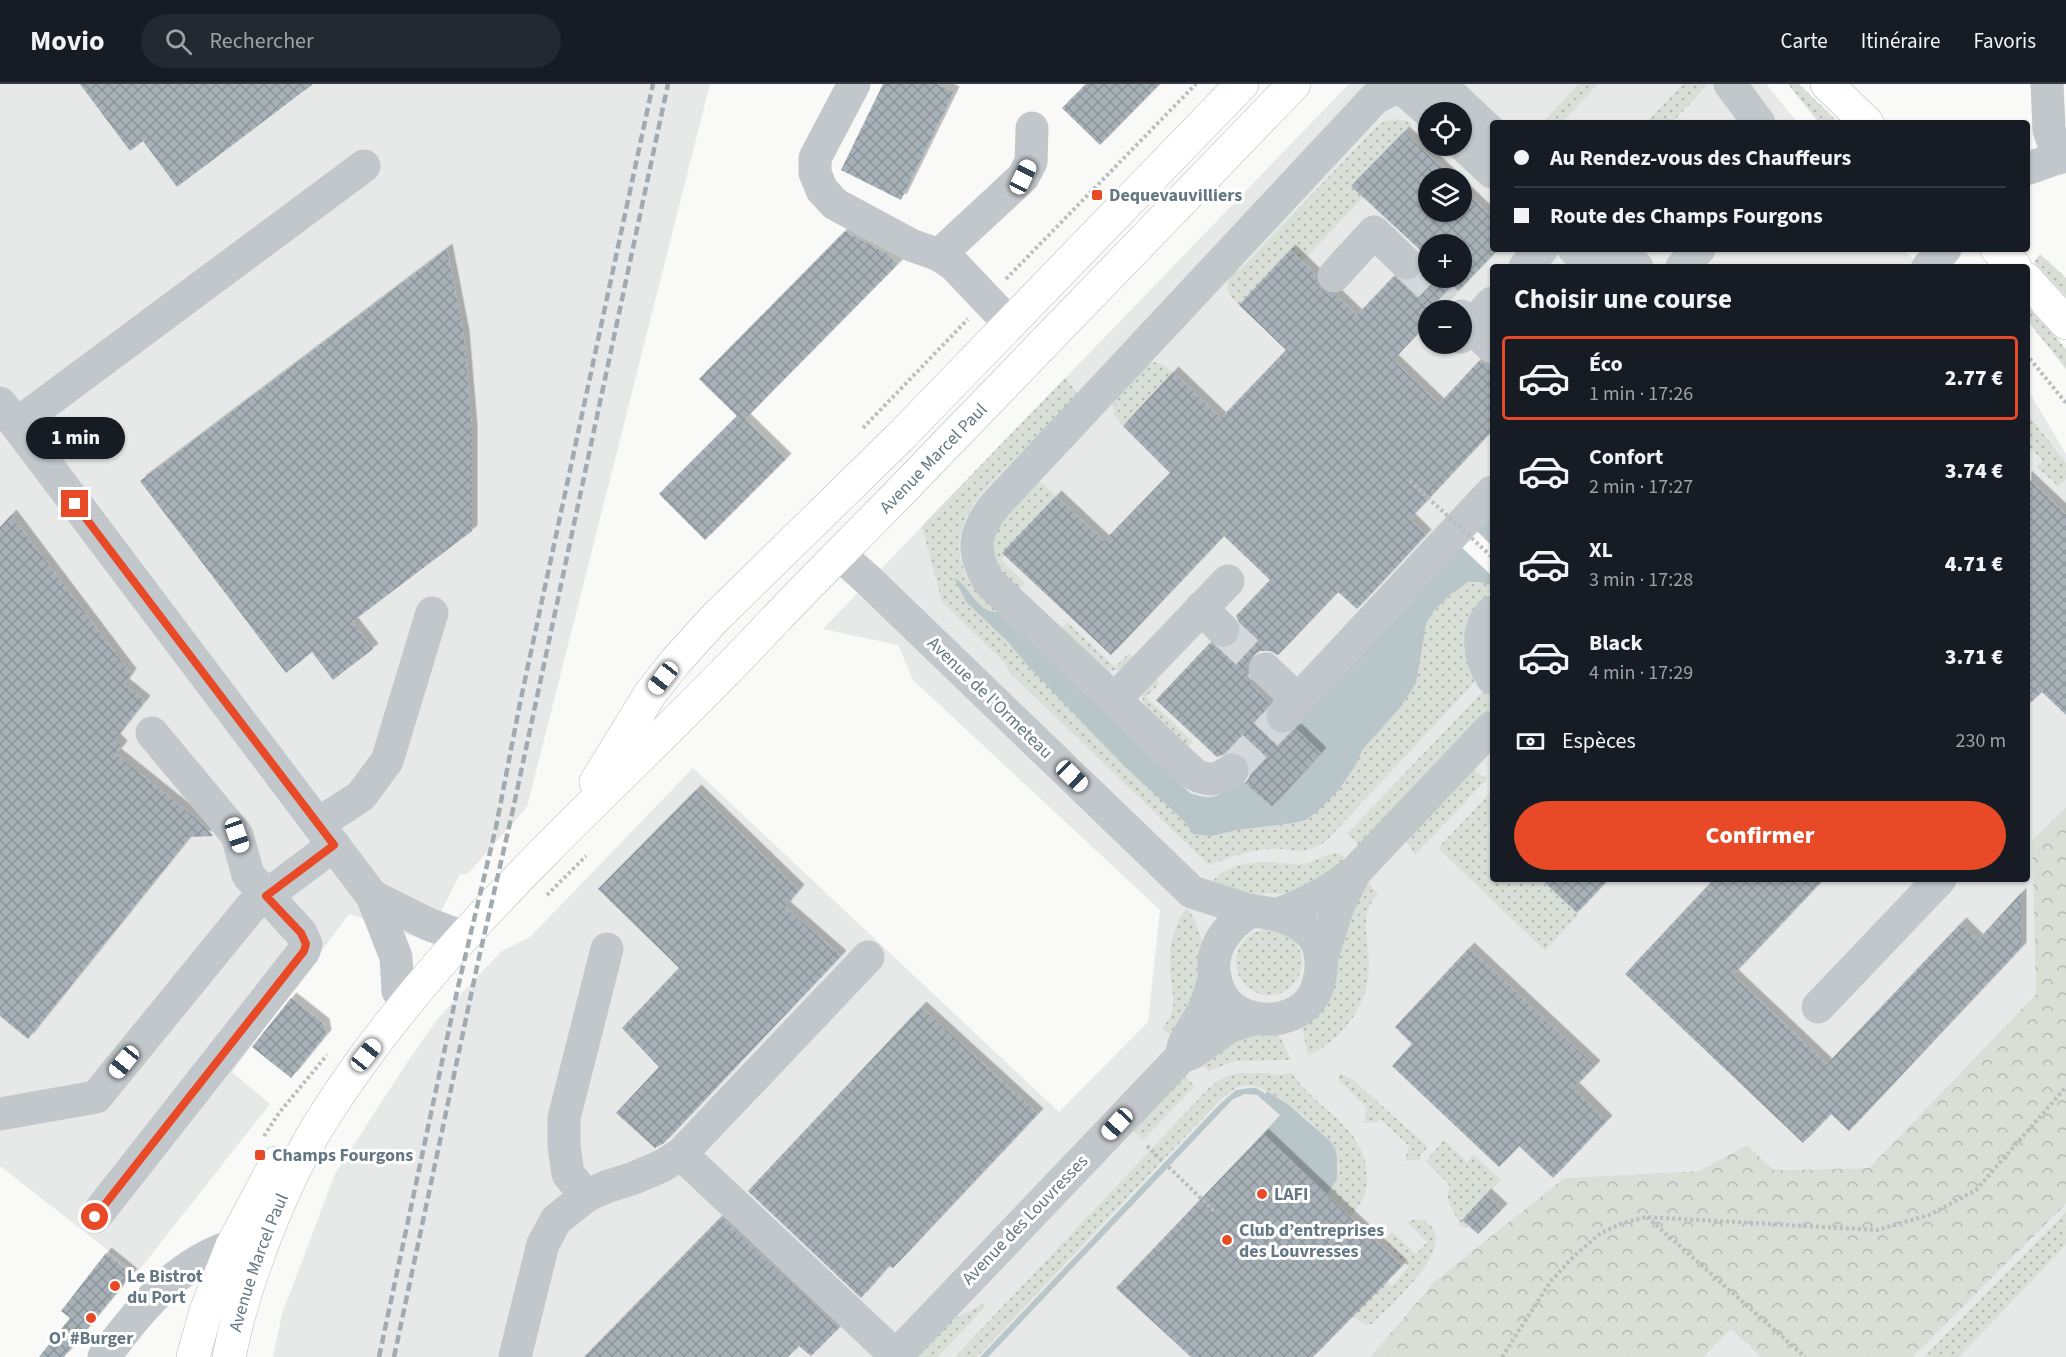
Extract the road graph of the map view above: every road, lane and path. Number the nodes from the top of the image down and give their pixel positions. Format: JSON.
{"nodes":[{"id":1,"x":854,"y":84,"type":"edge"},
{"id":2,"x":1242,"y":84,"type":"edge"},
{"id":3,"x":1294,"y":84,"type":"edge"},
{"id":4,"x":1418,"y":84,"type":"edge"},
{"id":5,"x":1730,"y":84,"type":"edge"},
{"id":6,"x":1827,"y":84,"type":"edge"},
{"id":7,"x":2047,"y":84,"type":"edge"},
{"id":8,"x":1425,"y":102,"type":"edge"},
{"id":9,"x":1758,"y":120,"type":"edge"},
{"id":10,"x":1864,"y":120,"type":"edge"},
{"id":11,"x":1032,"y":128,"type":"dead end"},
{"id":12,"x":1490,"y":131,"type":"edge"},
{"id":13,"x":1472,"y":153,"type":"edge"},
{"id":14,"x":2062,"y":157,"type":"edge"},
{"id":15,"x":363,"y":165,"type":"dead end"},
{"id":16,"x":2030,"y":168,"type":"edge"},
{"id":17,"x":1490,"y":170,"type":"edge"},
{"id":18,"x":1539,"y":252,"type":"edge"},
{"id":19,"x":1577,"y":252,"type":"edge"},
{"id":20,"x":1621,"y":252,"type":"edge"},
{"id":21,"x":1696,"y":252,"type":"edge"},
{"id":22,"x":1942,"y":252,"type":"edge"},
{"id":23,"x":2000,"y":252,"type":"edge"},
{"id":24,"x":939,"y":255,"type":"junction"},
{"id":25,"x":1406,"y":263,"type":"tunnel mouth"},
{"id":26,"x":1528,"y":264,"type":"edge"},
{"id":27,"x":1590,"y":264,"type":"edge"},
{"id":28,"x":1634,"y":264,"type":"edge"},
{"id":29,"x":1685,"y":264,"type":"edge"},
{"id":30,"x":1932,"y":264,"type":"edge"},
{"id":31,"x":2012,"y":264,"type":"edge"},
{"id":32,"x":1334,"y":276,"type":"dead end"},
{"id":33,"x":2030,"y":283,"type":"edge"},
{"id":34,"x":2066,"y":323,"type":"edge"},
{"id":35,"x":1010,"y":324,"type":"junction"},
{"id":36,"x":2030,"y":359,"type":"edge"},
{"id":37,"x":2066,"y":403,"type":"edge"},
{"id":38,"x":8,"y":414,"type":"edge"},
{"id":39,"x":1410,"y":481,"type":"dead end"},
{"id":40,"x":1490,"y":494,"type":"edge"},
{"id":41,"x":809,"y":526,"type":"junction"},
{"id":42,"x":840,"y":555,"type":"junction"},
{"id":43,"x":1490,"y":555,"type":"edge"},
{"id":44,"x":1228,"y":581,"type":"dead end"},
{"id":45,"x":432,"y":613,"type":"dead end"},
{"id":46,"x":1490,"y":615,"type":"edge"},
{"id":47,"x":1265,"y":669,"type":"tunnel mouth"},
{"id":48,"x":1490,"y":674,"type":"edge"},
{"id":49,"x":1114,"y":700,"type":"junction"},
{"id":50,"x":152,"y":733,"type":"dead end"},
{"id":51,"x":1486,"y":746,"type":"edge"},
{"id":52,"x":1232,"y":770,"type":"tunnel mouth"},
{"id":53,"x":326,"y":835,"type":"junction"},
{"id":54,"x":580,"y":840,"type":"junction"},
{"id":55,"x":1355,"y":872,"type":"junction"},
{"id":56,"x":1937,"y":882,"type":"edge"},
{"id":57,"x":1192,"y":892,"type":"junction"},
{"id":58,"x":266,"y":896,"type":"junction"},
{"id":59,"x":372,"y":896,"type":"junction"},
{"id":60,"x":540,"y":899,"type":"dead end"},
{"id":61,"x":1264,"y":913,"type":"junction"},
{"id":62,"x":463,"y":937,"type":"junction"},
{"id":63,"x":607,"y":949,"type":"dead end"},
{"id":64,"x":868,"y":957,"type":"dead end"},
{"id":65,"x":1320,"y":960,"type":"junction"},
{"id":66,"x":1214,"y":966,"type":"junction"},
{"id":67,"x":398,"y":991,"type":"junction"},
{"id":68,"x":1818,"y":1007,"type":"dead end"},
{"id":69,"x":1256,"y":1018,"type":"junction"},
{"id":70,"x":1181,"y":1057,"type":"junction"},
{"id":71,"x":2066,"y":1087,"type":"edge"},
{"id":72,"x":0,"y":1114,"type":"edge"},
{"id":73,"x":1147,"y":1146,"type":"dead end"},
{"id":74,"x":681,"y":1154,"type":"junction"},
{"id":75,"x":586,"y":1196,"type":"junction"},
{"id":76,"x":1215,"y":1212,"type":"dead end"},
{"id":77,"x":95,"y":1217,"type":"dead end"},
{"id":78,"x":1646,"y":1217,"type":"junction"},
{"id":79,"x":232,"y":1246,"type":"junction"},
{"id":80,"x":895,"y":1356,"type":"edge"},
{"id":81,"x":104,"y":1357,"type":"edge"},
{"id":82,"x":193,"y":1357,"type":"edge"},
{"id":83,"x":229,"y":1357,"type":"edge"},
{"id":84,"x":515,"y":1357,"type":"edge"},
{"id":85,"x":1502,"y":1357,"type":"edge"},
{"id":86,"x":1805,"y":1357,"type":"edge"}],
"edges":[{"from":1,"to":24,"type":"street"},
{"from":2,"to":35,"type":"main road","name":"Avenue Marcel Paul"},
{"from":3,"to":42,"type":"main road","name":"Avenue Marcel Paul"},
{"from":4,"to":8,"type":"street"},
{"from":4,"to":12,"type":"street"},
{"from":4,"to":49,"type":"street"},
{"from":5,"to":9,"type":"street"},
{"from":6,"to":10,"type":"main road"},
{"from":7,"to":14,"type":"street"},
{"from":11,"to":24,"type":"street"},
{"from":13,"to":17,"type":"street"},
{"from":14,"to":16,"type":"street"},
{"from":15,"to":38,"type":"street"},
{"from":18,"to":26,"type":"street"},
{"from":19,"to":27,"type":"street"},
{"from":20,"to":28,"type":"street"},
{"from":21,"to":29,"type":"street"},
{"from":22,"to":30,"type":"street"},
{"from":23,"to":31,"type":"main road"},
{"from":24,"to":35,"type":"street"},
{"from":25,"to":32,"type":"street"},
{"from":33,"to":34,"type":"main road"},
{"from":35,"to":41,"type":"main road","name":"Avenue Marcel Paul"},
{"from":36,"to":37,"type":"path"},
{"from":38,"to":53,"type":"street"},
{"from":39,"to":43,"type":"path","bridge":true},
{"from":40,"to":47,"type":"street"},
{"from":41,"to":42,"type":"main road"},
{"from":41,"to":54,"type":"main road","name":"Avenue Marcel Paul"},
{"from":42,"to":54,"type":"main road","name":"Avenue Marcel Paul"},
{"from":42,"to":57,"type":"street","name":"Avenue de l'Ormeteau"},
{"from":44,"to":49,"type":"street"},
{"from":45,"to":53,"type":"street"},
{"from":46,"to":48,"type":"street"},
{"from":49,"to":52,"type":"street"},
{"from":50,"to":58,"type":"street"},
{"from":51,"to":55,"type":"street"},
{"from":53,"to":58,"type":"street"},
{"from":53,"to":59,"type":"street"},
{"from":54,"to":60,"type":"path"},
{"from":54,"to":62,"type":"main road","name":"Avenue Marcel Paul"},
{"from":55,"to":61,"type":"street"},
{"from":55,"to":65,"type":"street"},
{"from":56,"to":68,"type":"street"},
{"from":57,"to":61,"type":"street","name":"Avenue de l'Ormeteau"},
{"from":57,"to":66,"type":"street","name":"Avenue de l'Ormeteau"},
{"from":58,"to":72,"type":"street"},
{"from":58,"to":77,"type":"street"},
{"from":59,"to":62,"type":"street"},
{"from":59,"to":67,"type":"street"},
{"from":61,"to":65,"type":"street"},
{"from":61,"to":66,"type":"street"},
{"from":62,"to":67,"type":"main road","name":"Avenue Marcel Paul"},
{"from":62,"to":83,"type":"main road","name":"Avenue Marcel Paul"},
{"from":63,"to":75,"type":"street"},
{"from":64,"to":74,"type":"street"},
{"from":65,"to":69,"type":"street"},
{"from":66,"to":69,"type":"street"},
{"from":66,"to":70,"type":"street","name":"Avenue des Louvresses"},
{"from":67,"to":79,"type":"main road","name":"Avenue Marcel Paul"},
{"from":69,"to":70,"type":"street","name":"Avenue des Louvresses"},
{"from":70,"to":80,"type":"street","name":"Avenue des Louvresses"},
{"from":71,"to":78,"type":"path"},
{"from":73,"to":76,"type":"path"},
{"from":74,"to":75,"type":"street"},
{"from":74,"to":80,"type":"street"},
{"from":75,"to":84,"type":"street"},
{"from":78,"to":85,"type":"path"},
{"from":78,"to":86,"type":"path"},
{"from":79,"to":81,"type":"street"},
{"from":79,"to":82,"type":"main road","name":"Avenue Marcel Paul"}]}
